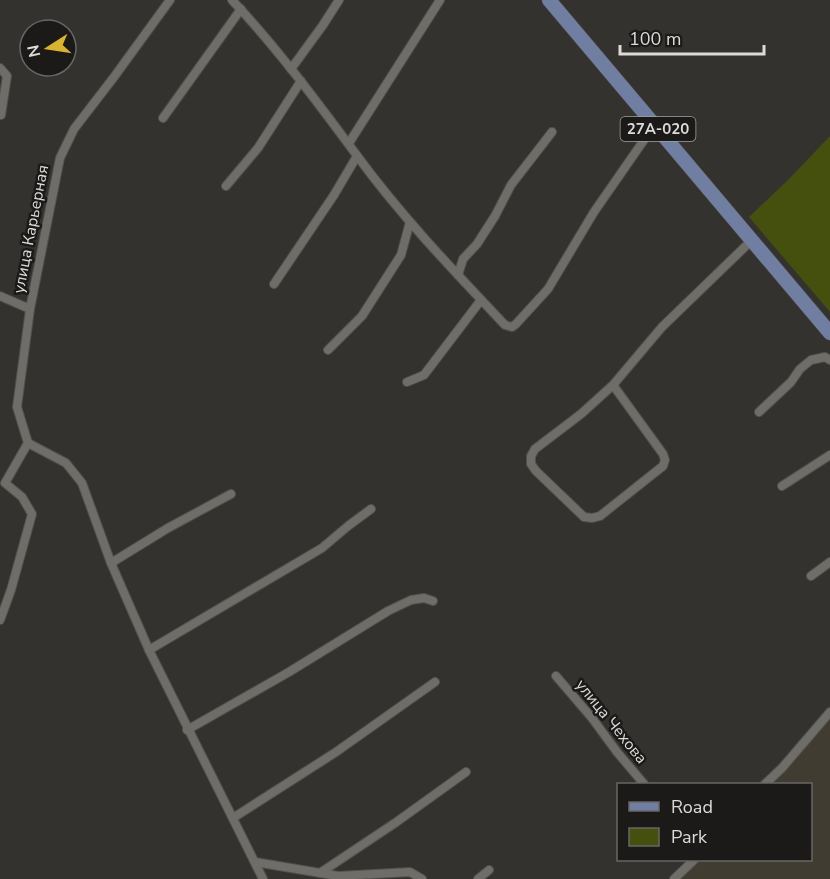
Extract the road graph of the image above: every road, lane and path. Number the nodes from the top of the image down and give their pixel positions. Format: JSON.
{"nodes":[{"id":1,"x":170,"y":0,"type":"edge"},
{"id":2,"x":339,"y":0,"type":"edge"},
{"id":3,"x":440,"y":0,"type":"edge"},
{"id":4,"x":549,"y":0,"type":"edge"},
{"id":5,"x":236,"y":3,"type":"edge"},
{"id":6,"x":0,"y":68,"type":"edge"},
{"id":7,"x":291,"y":69,"type":"junction"},
{"id":8,"x":301,"y":81,"type":"junction"},
{"id":9,"x":1,"y":115,"type":"edge"},
{"id":10,"x":163,"y":117,"type":"dead end"},
{"id":11,"x":552,"y":132,"type":"dead end"},
{"id":12,"x":644,"y":140,"type":"dead end"},
{"id":13,"x":348,"y":143,"type":"junction"},
{"id":14,"x":357,"y":156,"type":"junction"},
{"id":15,"x":226,"y":186,"type":"dead end"},
{"id":16,"x":410,"y":222,"type":"junction"},
{"id":17,"x":752,"y":240,"type":"junction"},
{"id":18,"x":458,"y":275,"type":"junction"},
{"id":19,"x":274,"y":284,"type":"dead end"},
{"id":20,"x":0,"y":296,"type":"edge"},
{"id":21,"x":481,"y":300,"type":"junction"},
{"id":22,"x":30,"y":309,"type":"junction"},
{"id":23,"x":830,"y":333,"type":"edge"},
{"id":24,"x":328,"y":350,"type":"dead end"},
{"id":25,"x":830,"y":360,"type":"edge"},
{"id":26,"x":407,"y":382,"type":"dead end"},
{"id":27,"x":613,"y":385,"type":"junction"},
{"id":28,"x":759,"y":412,"type":"dead end"},
{"id":29,"x":28,"y":443,"type":"junction"},
{"id":30,"x":830,"y":454,"type":"edge"},
{"id":31,"x":782,"y":486,"type":"dead end"},
{"id":32,"x":231,"y":494,"type":"dead end"},
{"id":33,"x":371,"y":509,"type":"dead end"},
{"id":34,"x":830,"y":562,"type":"edge"},
{"id":35,"x":111,"y":563,"type":"junction"},
{"id":36,"x":811,"y":576,"type":"dead end"},
{"id":37,"x":433,"y":601,"type":"dead end"},
{"id":38,"x":0,"y":620,"type":"edge"},
{"id":39,"x":149,"y":650,"type":"junction"},
{"id":40,"x":556,"y":676,"type":"dead end"},
{"id":41,"x":435,"y":682,"type":"dead end"},
{"id":42,"x":830,"y":711,"type":"edge"},
{"id":43,"x":188,"y":729,"type":"junction"},
{"id":44,"x":466,"y":772,"type":"dead end"},
{"id":45,"x":643,"y":783,"type":"edge"},
{"id":46,"x":766,"y":783,"type":"edge"},
{"id":47,"x":233,"y":819,"type":"junction"},
{"id":48,"x":693,"y":861,"type":"edge"},
{"id":49,"x":255,"y":862,"type":"junction"},
{"id":50,"x":489,"y":870,"type":"dead end"},
{"id":51,"x":320,"y":873,"type":"junction"},
{"id":52,"x":263,"y":879,"type":"edge"},
{"id":53,"x":422,"y":879,"type":"edge"},
{"id":54,"x":478,"y":879,"type":"edge"},
{"id":55,"x":674,"y":879,"type":"edge"}],
"edges":[{"from":1,"to":22,"type":"street","name":"улица Карьерная"},
{"from":2,"to":7,"type":"street"},
{"from":3,"to":13,"type":"street"},
{"from":4,"to":17,"type":"main road","number":"27А-020"},
{"from":5,"to":7,"type":"street"},
{"from":5,"to":10,"type":"street"},
{"from":6,"to":9,"type":"street"},
{"from":7,"to":8,"type":"street"},
{"from":8,"to":13,"type":"street"},
{"from":8,"to":15,"type":"street"},
{"from":11,"to":18,"type":"street"},
{"from":12,"to":21,"type":"street"},
{"from":13,"to":14,"type":"street"},
{"from":14,"to":16,"type":"street"},
{"from":14,"to":19,"type":"street"},
{"from":16,"to":18,"type":"street"},
{"from":16,"to":24,"type":"street"},
{"from":17,"to":23,"type":"main road","number":"27А-020"},
{"from":17,"to":27,"type":"street"},
{"from":18,"to":21,"type":"street"},
{"from":20,"to":22,"type":"street"},
{"from":21,"to":26,"type":"street"},
{"from":22,"to":29,"type":"street","name":"улица Карьерная"},
{"from":25,"to":28,"type":"street"},
{"from":27,"to":27,"type":"street"},
{"from":29,"to":35,"type":"street"},
{"from":29,"to":38,"type":"street"},
{"from":30,"to":31,"type":"street"},
{"from":32,"to":35,"type":"street"},
{"from":33,"to":39,"type":"street"},
{"from":34,"to":36,"type":"street"},
{"from":35,"to":39,"type":"street"},
{"from":37,"to":43,"type":"street"},
{"from":39,"to":43,"type":"street"},
{"from":40,"to":45,"type":"street","name":"улица Чехова"},
{"from":41,"to":47,"type":"street"},
{"from":42,"to":46,"type":"street"},
{"from":43,"to":47,"type":"street"},
{"from":44,"to":51,"type":"street"},
{"from":47,"to":49,"type":"street"},
{"from":48,"to":55,"type":"street"},
{"from":49,"to":51,"type":"street"},
{"from":49,"to":52,"type":"street"},
{"from":50,"to":54,"type":"street"},
{"from":51,"to":53,"type":"street"}]}
